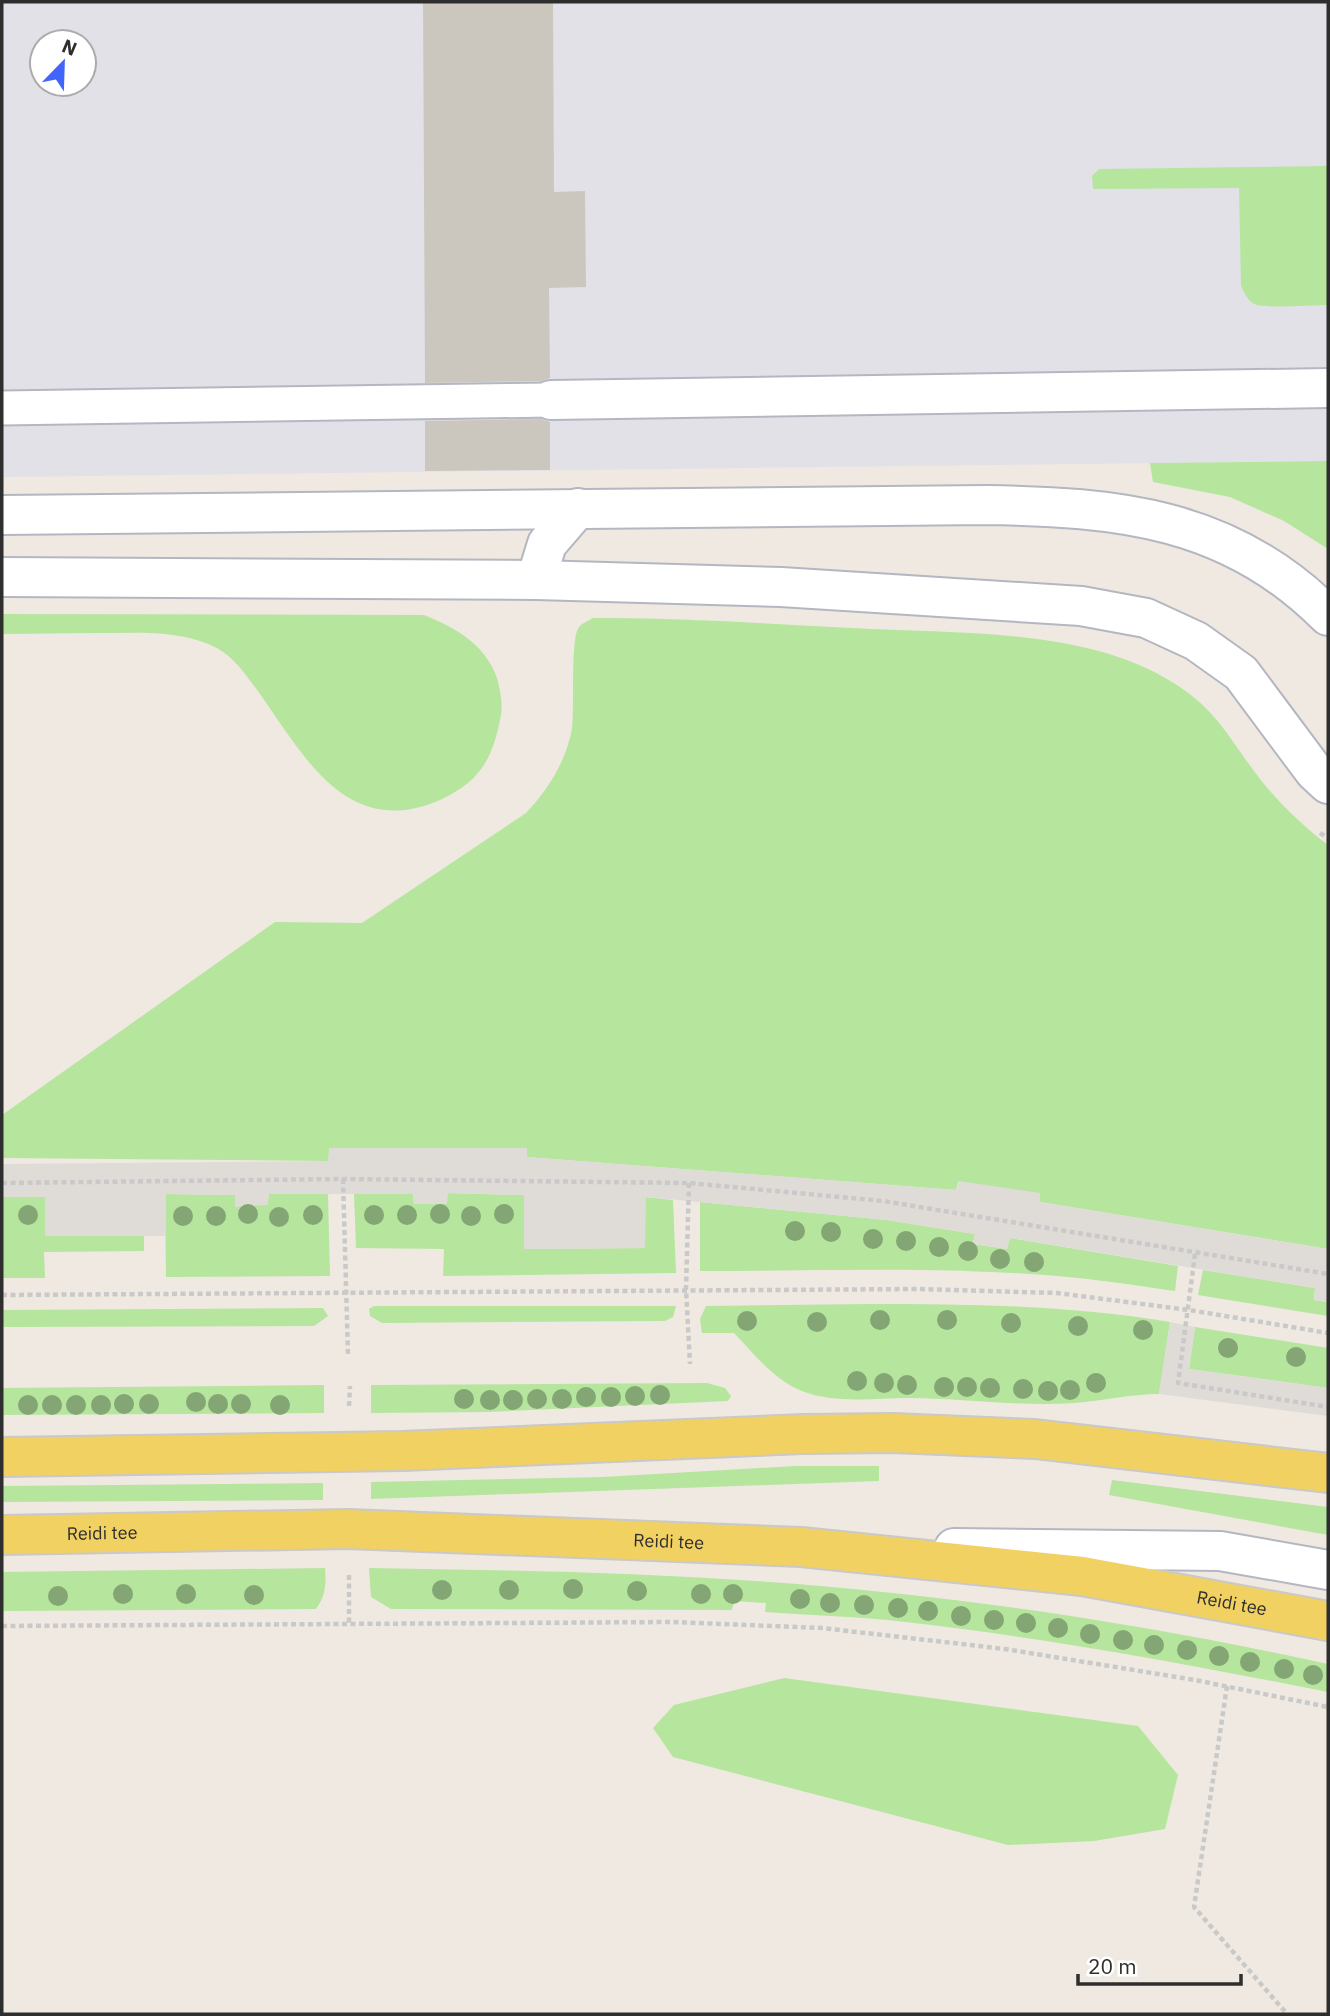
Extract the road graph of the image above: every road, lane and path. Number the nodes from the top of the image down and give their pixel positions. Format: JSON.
{"nodes":[{"id":1,"x":1328,"y":388,"type":"edge"},
{"id":2,"x":551,"y":400,"type":"joint"},
{"id":3,"x":2,"y":408,"type":"edge"},
{"id":4,"x":578,"y":508,"type":"junction"},
{"id":5,"x":2,"y":515,"type":"edge"},
{"id":6,"x":2,"y":577,"type":"edge"},
{"id":7,"x":536,"y":580,"type":"junction"},
{"id":8,"x":1328,"y":616,"type":"edge"},
{"id":9,"x":1328,"y":785,"type":"edge"},
{"id":10,"x":1315,"y":828,"type":"dead end"},
{"id":11,"x":1328,"y":838,"type":"edge"},
{"id":12,"x":343,"y":1179,"type":"junction"},
{"id":13,"x":2,"y":1183,"type":"edge"},
{"id":14,"x":688,"y":1183,"type":"junction"},
{"id":15,"x":1195,"y":1254,"type":"junction"},
{"id":16,"x":1328,"y":1274,"type":"edge"},
{"id":17,"x":686,"y":1289,"type":"junction"},
{"id":18,"x":346,"y":1292,"type":"junction"},
{"id":19,"x":2,"y":1295,"type":"edge"},
{"id":20,"x":1189,"y":1310,"type":"junction"},
{"id":21,"x":1328,"y":1333,"type":"edge"},
{"id":22,"x":348,"y":1355,"type":"dead end"},
{"id":23,"x":690,"y":1364,"type":"dead end"},
{"id":24,"x":1328,"y":1407,"type":"edge"},
{"id":25,"x":2,"y":1457,"type":"edge"},
{"id":26,"x":1328,"y":1473,"type":"edge"},
{"id":27,"x":2,"y":1535,"type":"edge"},
{"id":28,"x":801,"y":1547,"type":"junction"},
{"id":29,"x":349,"y":1565,"type":"dead end"},
{"id":30,"x":1328,"y":1570,"type":"edge"},
{"id":31,"x":1328,"y":1621,"type":"edge"},
{"id":32,"x":349,"y":1623,"type":"junction"},
{"id":33,"x":2,"y":1626,"type":"edge"},
{"id":34,"x":1227,"y":1686,"type":"junction"},
{"id":35,"x":1328,"y":1707,"type":"edge"},
{"id":36,"x":1287,"y":2014,"type":"edge"}],
"edges":[{"from":1,"to":2,"type":"street"},
{"from":2,"to":3,"type":"lane"},
{"from":4,"to":5,"type":"street"},
{"from":4,"to":7,"type":"street"},
{"from":4,"to":8,"type":"street"},
{"from":6,"to":7,"type":"street"},
{"from":7,"to":9,"type":"street"},
{"from":10,"to":11,"type":"path"},
{"from":12,"to":13,"type":"path"},
{"from":12,"to":14,"type":"path"},
{"from":12,"to":18,"type":"path"},
{"from":14,"to":15,"type":"path"},
{"from":14,"to":17,"type":"path"},
{"from":15,"to":16,"type":"path"},
{"from":15,"to":20,"type":"path"},
{"from":17,"to":18,"type":"path"},
{"from":17,"to":20,"type":"path"},
{"from":17,"to":23,"type":"path"},
{"from":18,"to":19,"type":"path"},
{"from":18,"to":22,"type":"path"},
{"from":20,"to":21,"type":"path"},
{"from":20,"to":24,"type":"path"},
{"from":25,"to":26,"type":"main road"},
{"from":27,"to":28,"type":"main road","name":"Reidi tee"},
{"from":28,"to":30,"type":"street"},
{"from":28,"to":31,"type":"main road","name":"Reidi tee"},
{"from":29,"to":32,"type":"path"},
{"from":32,"to":33,"type":"path"},
{"from":32,"to":34,"type":"path"},
{"from":34,"to":35,"type":"path"},
{"from":34,"to":36,"type":"path"}]}
